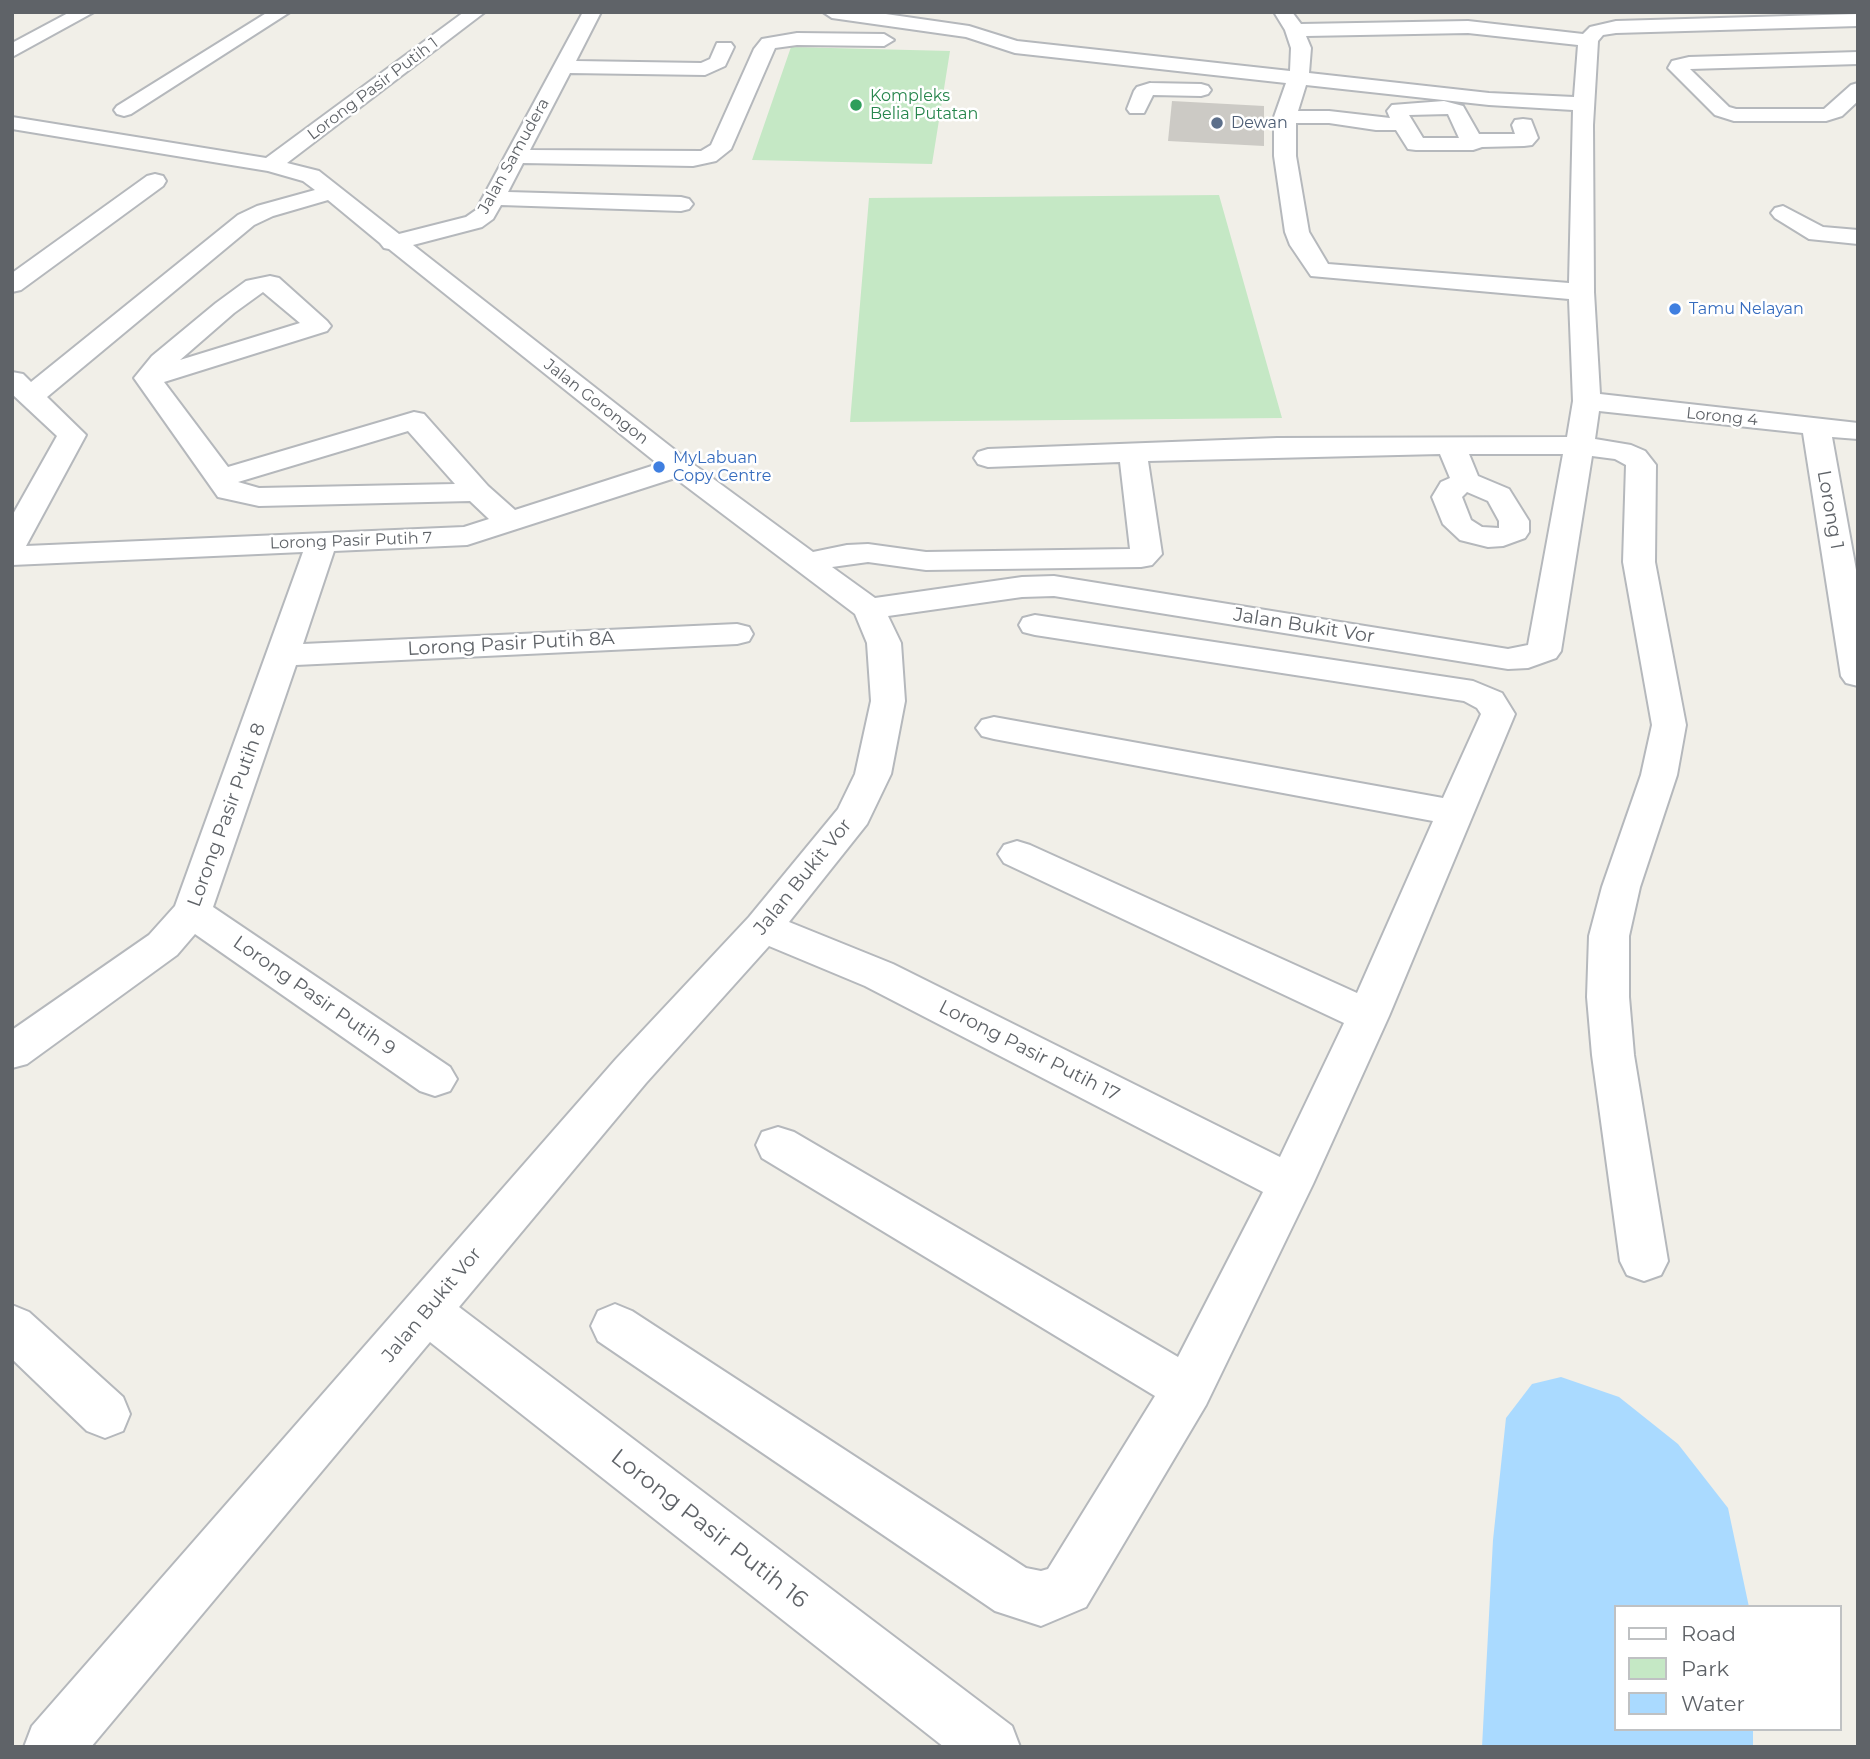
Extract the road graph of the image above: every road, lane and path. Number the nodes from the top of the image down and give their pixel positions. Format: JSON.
{"nodes":[{"id":1,"x":85,"y":12,"type":"edge"},
{"id":2,"x":281,"y":12,"type":"edge"},
{"id":3,"x":476,"y":12,"type":"edge"},
{"id":4,"x":592,"y":12,"type":"edge"},
{"id":5,"x":832,"y":12,"type":"edge"},
{"id":6,"x":1283,"y":12,"type":"edge"},
{"id":7,"x":859,"y":14,"type":"edge"},
{"id":8,"x":1563,"y":18,"type":"dead end"},
{"id":9,"x":1713,"y":18,"type":"edge"},
{"id":10,"x":1858,"y":20,"type":"edge"},
{"id":11,"x":1294,"y":30,"type":"junction"},
{"id":12,"x":1592,"y":35,"type":"junction"},
{"id":13,"x":927,"y":41,"type":"dead end"},
{"id":14,"x":724,"y":47,"type":"dead end"},
{"id":15,"x":12,"y":51,"type":"edge"},
{"id":16,"x":1854,"y":62,"type":"edge"},
{"id":17,"x":564,"y":67,"type":"junction"},
{"id":18,"x":1858,"y":89,"type":"edge"},
{"id":19,"x":1291,"y":96,"type":"junction"},
{"id":20,"x":1489,"y":99,"type":"junction"},
{"id":21,"x":1582,"y":104,"type":"junction"},
{"id":22,"x":1137,"y":109,"type":"dead end"},
{"id":23,"x":124,"y":110,"type":"dead end"},
{"id":24,"x":1460,"y":118,"type":"junction"},
{"id":25,"x":12,"y":123,"type":"edge"},
{"id":26,"x":1403,"y":124,"type":"junction"},
{"id":27,"x":1523,"y":125,"type":"dead end"},
{"id":28,"x":1473,"y":141,"type":"junction"},
{"id":29,"x":515,"y":156,"type":"junction"},
{"id":30,"x":270,"y":165,"type":"junction"},
{"id":31,"x":155,"y":181,"type":"dead end"},
{"id":32,"x":329,"y":193,"type":"junction"},
{"id":33,"x":494,"y":198,"type":"junction"},
{"id":34,"x":681,"y":204,"type":"dead end"},
{"id":35,"x":1783,"y":213,"type":"dead end"},
{"id":36,"x":1858,"y":237,"type":"edge"},
{"id":37,"x":392,"y":243,"type":"junction"},
{"id":38,"x":12,"y":285,"type":"edge"},
{"id":39,"x":1581,"y":292,"type":"junction"},
{"id":40,"x":196,"y":296,"type":"junction"},
{"id":41,"x":148,"y":377,"type":"junction"},
{"id":42,"x":22,"y":388,"type":"edge"},
{"id":43,"x":1587,"y":401,"type":"junction"},
{"id":44,"x":1816,"y":427,"type":"junction"},
{"id":45,"x":1858,"y":431,"type":"edge"},
{"id":46,"x":1451,"y":446,"type":"junction"},
{"id":47,"x":1579,"y":446,"type":"junction"},
{"id":48,"x":1133,"y":453,"type":"junction"},
{"id":49,"x":988,"y":458,"type":"dead end"},
{"id":50,"x":679,"y":467,"type":"junction"},
{"id":51,"x":221,"y":478,"type":"junction"},
{"id":52,"x":1466,"y":482,"type":"dead end"},
{"id":53,"x":478,"y":492,"type":"junction"},
{"id":54,"x":509,"y":521,"type":"junction"},
{"id":55,"x":322,"y":542,"type":"junction"},
{"id":56,"x":12,"y":544,"type":"edge"},
{"id":57,"x":12,"y":556,"type":"edge"},
{"id":58,"x":807,"y":563,"type":"junction"},
{"id":59,"x":869,"y":609,"type":"junction"},
{"id":60,"x":1035,"y":625,"type":"dead end"},
{"id":61,"x":737,"y":634,"type":"dead end"},
{"id":62,"x":285,"y":655,"type":"junction"},
{"id":63,"x":1858,"y":676,"type":"edge"},
{"id":64,"x":994,"y":729,"type":"dead end"},
{"id":65,"x":1456,"y":813,"type":"junction"},
{"id":66,"x":1017,"y":854,"type":"dead end"},
{"id":67,"x":192,"y":912,"type":"junction"},
{"id":68,"x":763,"y":926,"type":"junction"},
{"id":69,"x":1368,"y":1016,"type":"junction"},
{"id":70,"x":12,"y":1052,"type":"edge"},
{"id":71,"x":435,"y":1079,"type":"dead end"},
{"id":72,"x":778,"y":1145,"type":"dead end"},
{"id":73,"x":1290,"y":1184,"type":"junction"},
{"id":74,"x":1644,"y":1261,"type":"dead end"},
{"id":75,"x":427,"y":1311,"type":"junction"},
{"id":76,"x":615,"y":1326,"type":"dead end"},
{"id":77,"x":12,"y":1327,"type":"edge"},
{"id":78,"x":1188,"y":1389,"type":"junction"},
{"id":79,"x":105,"y":1414,"type":"dead end"},
{"id":80,"x":53,"y":1747,"type":"edge"},
{"id":81,"x":991,"y":1747,"type":"edge"}],
"edges":[{"from":1,"to":15,"type":"street"},
{"from":2,"to":23,"type":"street"},
{"from":3,"to":30,"type":"street","name":"Lorong Pasir Putih 1"},
{"from":4,"to":17,"type":"street","name":"Jalan Samudera"},
{"from":5,"to":7,"type":"street"},
{"from":6,"to":11,"type":"street"},
{"from":7,"to":19,"type":"street"},
{"from":8,"to":12,"type":"street"},
{"from":9,"to":10,"type":"street"},
{"from":9,"to":12,"type":"street"},
{"from":11,"to":12,"type":"street"},
{"from":11,"to":19,"type":"street"},
{"from":12,"to":21,"type":"street","name":"Jalan Bukit Vor"},
{"from":13,"to":29,"type":"street"},
{"from":14,"to":17,"type":"street"},
{"from":16,"to":18,"type":"street"},
{"from":17,"to":29,"type":"street","name":"Jalan Samudera"},
{"from":19,"to":20,"type":"street"},
{"from":19,"to":22,"type":"street"},
{"from":19,"to":26,"type":"street"},
{"from":19,"to":39,"type":"street"},
{"from":20,"to":21,"type":"street"},
{"from":20,"to":24,"type":"street"},
{"from":21,"to":39,"type":"street","name":"Jalan Bukit Vor"},
{"from":24,"to":26,"type":"street"},
{"from":24,"to":28,"type":"street"},
{"from":25,"to":30,"type":"street","name":"Jalan Gorongon"},
{"from":26,"to":28,"type":"street"},
{"from":27,"to":28,"type":"street"},
{"from":29,"to":33,"type":"street","name":"Jalan Samudera"},
{"from":30,"to":32,"type":"street","name":"Jalan Gorongon"},
{"from":31,"to":38,"type":"street"},
{"from":32,"to":37,"type":"street","name":"Jalan Gorongon"},
{"from":32,"to":40,"type":"street"},
{"from":33,"to":34,"type":"street"},
{"from":33,"to":37,"type":"street","name":"Jalan Samudera"},
{"from":35,"to":36,"type":"street"},
{"from":37,"to":50,"type":"street","name":"Jalan Gorongon"},
{"from":39,"to":43,"type":"street","name":"Jalan Bukit Vor"},
{"from":40,"to":41,"type":"street"},
{"from":40,"to":41,"type":"street"},
{"from":40,"to":42,"type":"street"},
{"from":41,"to":51,"type":"street"},
{"from":42,"to":56,"type":"street"},
{"from":43,"to":44,"type":"street","name":"Lorong 4"},
{"from":43,"to":47,"type":"street","name":"Jalan Bukit Vor"},
{"from":44,"to":45,"type":"street","name":"Lorong 4"},
{"from":44,"to":63,"type":"street","name":"Lorong 1"},
{"from":46,"to":47,"type":"street"},
{"from":46,"to":48,"type":"street"},
{"from":46,"to":52,"type":"street"},
{"from":47,"to":59,"type":"street","name":"Jalan Bukit Vor"},
{"from":47,"to":74,"type":"street"},
{"from":48,"to":49,"type":"street"},
{"from":48,"to":58,"type":"street"},
{"from":50,"to":54,"type":"street","name":"Lorong Pasir Putih 7"},
{"from":50,"to":58,"type":"street","name":"Jalan Gorongon"},
{"from":51,"to":53,"type":"street"},
{"from":51,"to":53,"type":"street"},
{"from":53,"to":54,"type":"street"},
{"from":54,"to":55,"type":"street","name":"Lorong Pasir Putih 7"},
{"from":55,"to":57,"type":"street","name":"Lorong Pasir Putih 7"},
{"from":55,"to":62,"type":"street","name":"Lorong Pasir Putih 8"},
{"from":58,"to":59,"type":"street","name":"Jalan Gorongon"},
{"from":59,"to":68,"type":"street","name":"Jalan Bukit Vor"},
{"from":60,"to":65,"type":"street"},
{"from":61,"to":62,"type":"street","name":"Lorong Pasir Putih 8A"},
{"from":62,"to":67,"type":"street","name":"Lorong Pasir Putih 8"},
{"from":64,"to":65,"type":"street"},
{"from":65,"to":69,"type":"street"},
{"from":66,"to":69,"type":"street"},
{"from":67,"to":70,"type":"street","name":"Lorong Pasir Putih 8"},
{"from":67,"to":71,"type":"street","name":"Lorong Pasir Putih 9"},
{"from":68,"to":73,"type":"street","name":"Lorong Pasir Putih 17"},
{"from":68,"to":75,"type":"street","name":"Jalan Bukit Vor"},
{"from":69,"to":73,"type":"street"},
{"from":72,"to":78,"type":"street"},
{"from":73,"to":78,"type":"street"},
{"from":75,"to":80,"type":"street","name":"Jalan Bukit Vor"},
{"from":75,"to":81,"type":"street","name":"Lorong Pasir Putih 16"},
{"from":76,"to":78,"type":"street"},
{"from":77,"to":79,"type":"street"}]}
